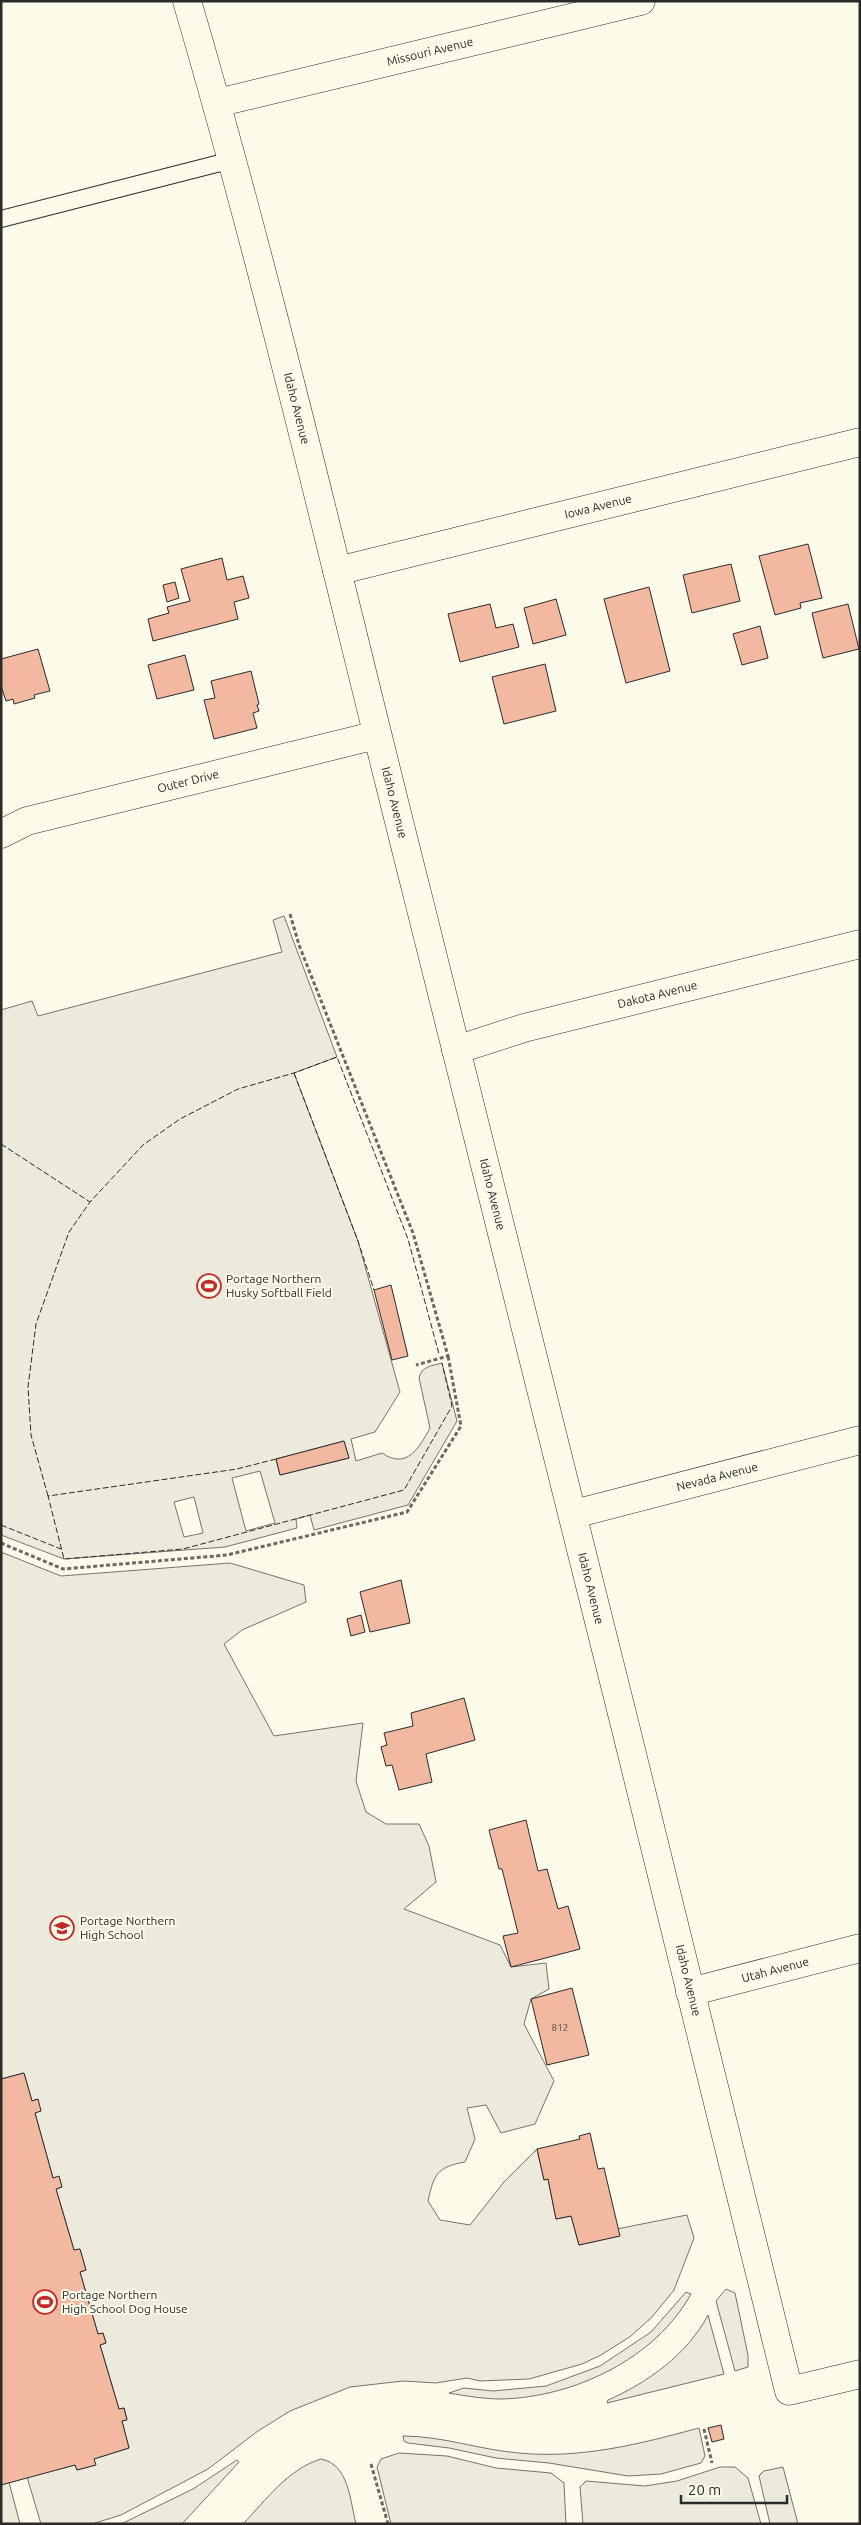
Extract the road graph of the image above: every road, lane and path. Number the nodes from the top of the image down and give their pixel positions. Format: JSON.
{"nodes":[{"id":1,"x":187,"y":1,"type":"edge"},
{"id":2,"x":641,"y":1,"type":"edge"},
{"id":3,"x":217,"y":103,"type":"junction"},
{"id":4,"x":232,"y":160,"type":"junction"},
{"id":5,"x":1,"y":219,"type":"edge"},
{"id":6,"x":860,"y":442,"type":"edge"},
{"id":7,"x":337,"y":571,"type":"junction"},
{"id":8,"x":377,"y":734,"type":"junction"},
{"id":9,"x":1,"y":834,"type":"edge"},
{"id":10,"x":290,"y":914,"type":"dead end"},
{"id":11,"x":860,"y":944,"type":"edge"},
{"id":12,"x":456,"y":1050,"type":"junction"},
{"id":13,"x":448,"y":1356,"type":"junction"},
{"id":14,"x":416,"y":1365,"type":"dead end"},
{"id":15,"x":860,"y":1440,"type":"edge"},
{"id":16,"x":574,"y":1514,"type":"junction"},
{"id":17,"x":1,"y":1543,"type":"edge"},
{"id":18,"x":860,"y":1948,"type":"edge"},
{"id":19,"x":690,"y":1992,"type":"junction"},
{"id":20,"x":860,"y":2374,"type":"edge"},
{"id":21,"x":704,"y":2429,"type":"dead end"},
{"id":22,"x":712,"y":2463,"type":"dead end"},
{"id":23,"x":371,"y":2464,"type":"dead end"},
{"id":24,"x":388,"y":2524,"type":"edge"}],
"edges":[{"from":1,"to":3,"type":"street","name":"Idaho Avenue"},
{"from":2,"to":3,"type":"street","name":"Missouri Avenue"},
{"from":3,"to":4,"type":"street","name":"Idaho Avenue"},
{"from":4,"to":5,"type":"lane"},
{"from":4,"to":7,"type":"street","name":"Idaho Avenue"},
{"from":6,"to":7,"type":"street","name":"Iowa Avenue"},
{"from":7,"to":8,"type":"street","name":"Idaho Avenue"},
{"from":8,"to":9,"type":"street","name":"Outer Drive"},
{"from":8,"to":12,"type":"street","name":"Idaho Avenue"},
{"from":10,"to":13,"type":"path"},
{"from":11,"to":12,"type":"street","name":"Dakota Avenue"},
{"from":12,"to":16,"type":"street","name":"Idaho Avenue"},
{"from":13,"to":14,"type":"path"},
{"from":13,"to":17,"type":"path"},
{"from":15,"to":16,"type":"street","name":"Nevada Avenue"},
{"from":16,"to":19,"type":"street","name":"Idaho Avenue"},
{"from":18,"to":19,"type":"street","name":"Utah Avenue"},
{"from":19,"to":20,"type":"street","name":"Idaho Avenue"},
{"from":21,"to":22,"type":"path"},
{"from":23,"to":24,"type":"path"}]}
